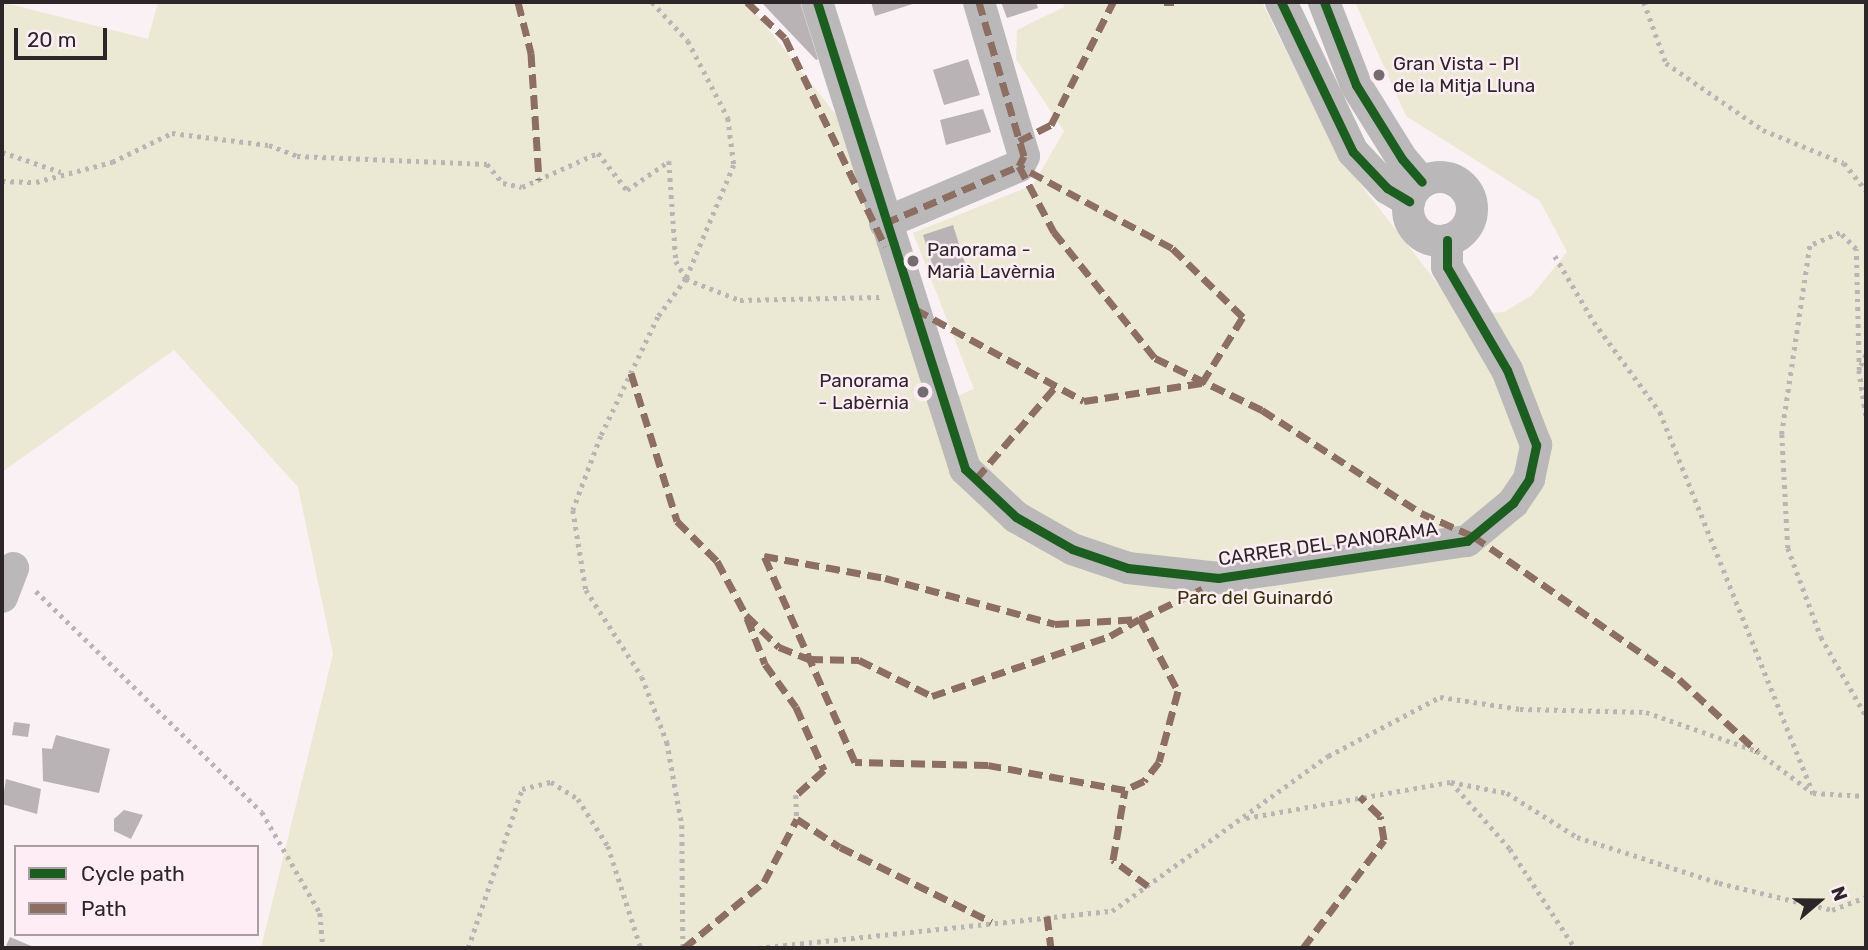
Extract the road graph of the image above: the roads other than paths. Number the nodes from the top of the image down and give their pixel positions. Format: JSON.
{"nodes":[{"id":1,"x":817,"y":2,"type":"edge"},
{"id":2,"x":979,"y":2,"type":"edge"},
{"id":3,"x":1281,"y":2,"type":"edge"},
{"id":4,"x":1324,"y":2,"type":"edge"},
{"id":5,"x":1415,"y":191,"type":"junction"},
{"id":6,"x":885,"y":223,"type":"junction"},
{"id":7,"x":1447,"y":240,"type":"junction"},
{"id":8,"x":13,"y":568,"type":"road end"},
{"id":9,"x":2,"y":597,"type":"edge"}],
"edges":[{"from":1,"to":6,"type":"street","name":"CARRER DEL PANORAMA"},
{"from":2,"to":6,"type":"street"},
{"from":3,"to":5,"type":"street"},
{"from":4,"to":5,"type":"street"},
{"from":5,"to":7,"type":"street"},
{"from":5,"to":7,"type":"street"},
{"from":6,"to":7,"type":"street","name":"CARRER DEL PANORAMA"},
{"from":8,"to":9,"type":"street"}]}
